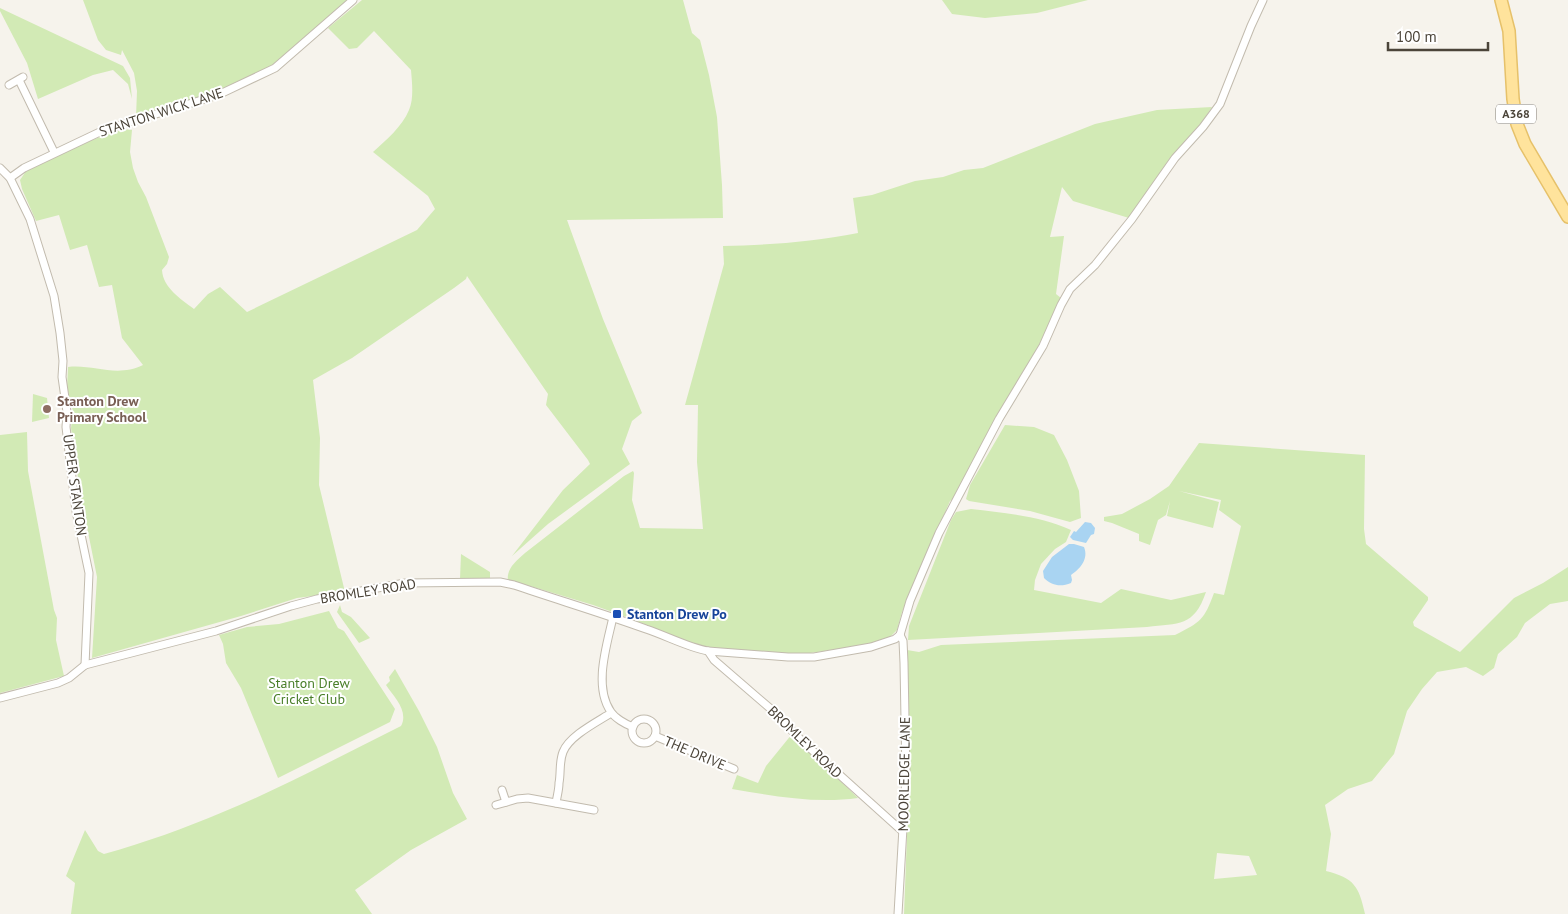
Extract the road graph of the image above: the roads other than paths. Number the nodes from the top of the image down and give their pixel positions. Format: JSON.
{"nodes":[{"id":1,"x":354,"y":0,"type":"edge"},
{"id":2,"x":1263,"y":0,"type":"edge"},
{"id":3,"x":1501,"y":0,"type":"edge"},
{"id":4,"x":10,"y":85,"type":"dead end"},
{"id":5,"x":54,"y":152,"type":"junction"},
{"id":6,"x":0,"y":168,"type":"edge"},
{"id":7,"x":10,"y":178,"type":"junction"},
{"id":8,"x":1568,"y":217,"type":"edge"},
{"id":9,"x":613,"y":617,"type":"junction"},
{"id":10,"x":900,"y":635,"type":"junction"},
{"id":11,"x":708,"y":651,"type":"junction"},
{"id":12,"x":85,"y":665,"type":"junction"},
{"id":13,"x":0,"y":698,"type":"edge"},
{"id":14,"x":611,"y":713,"type":"junction"},
{"id":15,"x":633,"y":727,"type":"junction"},
{"id":16,"x":655,"y":736,"type":"junction"},
{"id":17,"x":734,"y":769,"type":"dead end"},
{"id":18,"x":502,"y":790,"type":"dead end"},
{"id":19,"x":506,"y":802,"type":"junction"},
{"id":20,"x":556,"y":803,"type":"junction"},
{"id":21,"x":496,"y":805,"type":"dead end"},
{"id":22,"x":594,"y":810,"type":"dead end"},
{"id":23,"x":902,"y":831,"type":"junction"},
{"id":24,"x":898,"y":914,"type":"edge"}],
"edges":[{"from":1,"to":5,"type":"street","name":"STANTON WICK LANE"},
{"from":2,"to":10,"type":"street"},
{"from":3,"to":8,"type":"main road","number":"A368"},
{"from":4,"to":5,"type":"street"},
{"from":5,"to":7,"type":"street","name":"STANTON WICK LANE"},
{"from":6,"to":7,"type":"street","name":"UPPER STANTON"},
{"from":7,"to":12,"type":"street","name":"UPPER STANTON"},
{"from":9,"to":11,"type":"street","name":"BROMLEY ROAD"},
{"from":9,"to":12,"type":"street","name":"BROMLEY ROAD"},
{"from":9,"to":14,"type":"street"},
{"from":10,"to":11,"type":"street","name":"BROMLEY ROAD"},
{"from":10,"to":23,"type":"street","name":"MOORLEDGE LANE"},
{"from":11,"to":23,"type":"street","name":"BROMLEY ROAD"},
{"from":12,"to":13,"type":"street"},
{"from":14,"to":15,"type":"street","name":"THE DRIVE"},
{"from":14,"to":20,"type":"street"},
{"from":15,"to":16,"type":"street","name":"THE DRIVE"},
{"from":15,"to":16,"type":"street","name":"THE DRIVE"},
{"from":16,"to":17,"type":"street","name":"THE DRIVE"},
{"from":18,"to":19,"type":"street"},
{"from":19,"to":20,"type":"street"},
{"from":19,"to":21,"type":"street"},
{"from":20,"to":22,"type":"street"},
{"from":23,"to":24,"type":"street","name":"MOORLEDGE LANE"}]}
